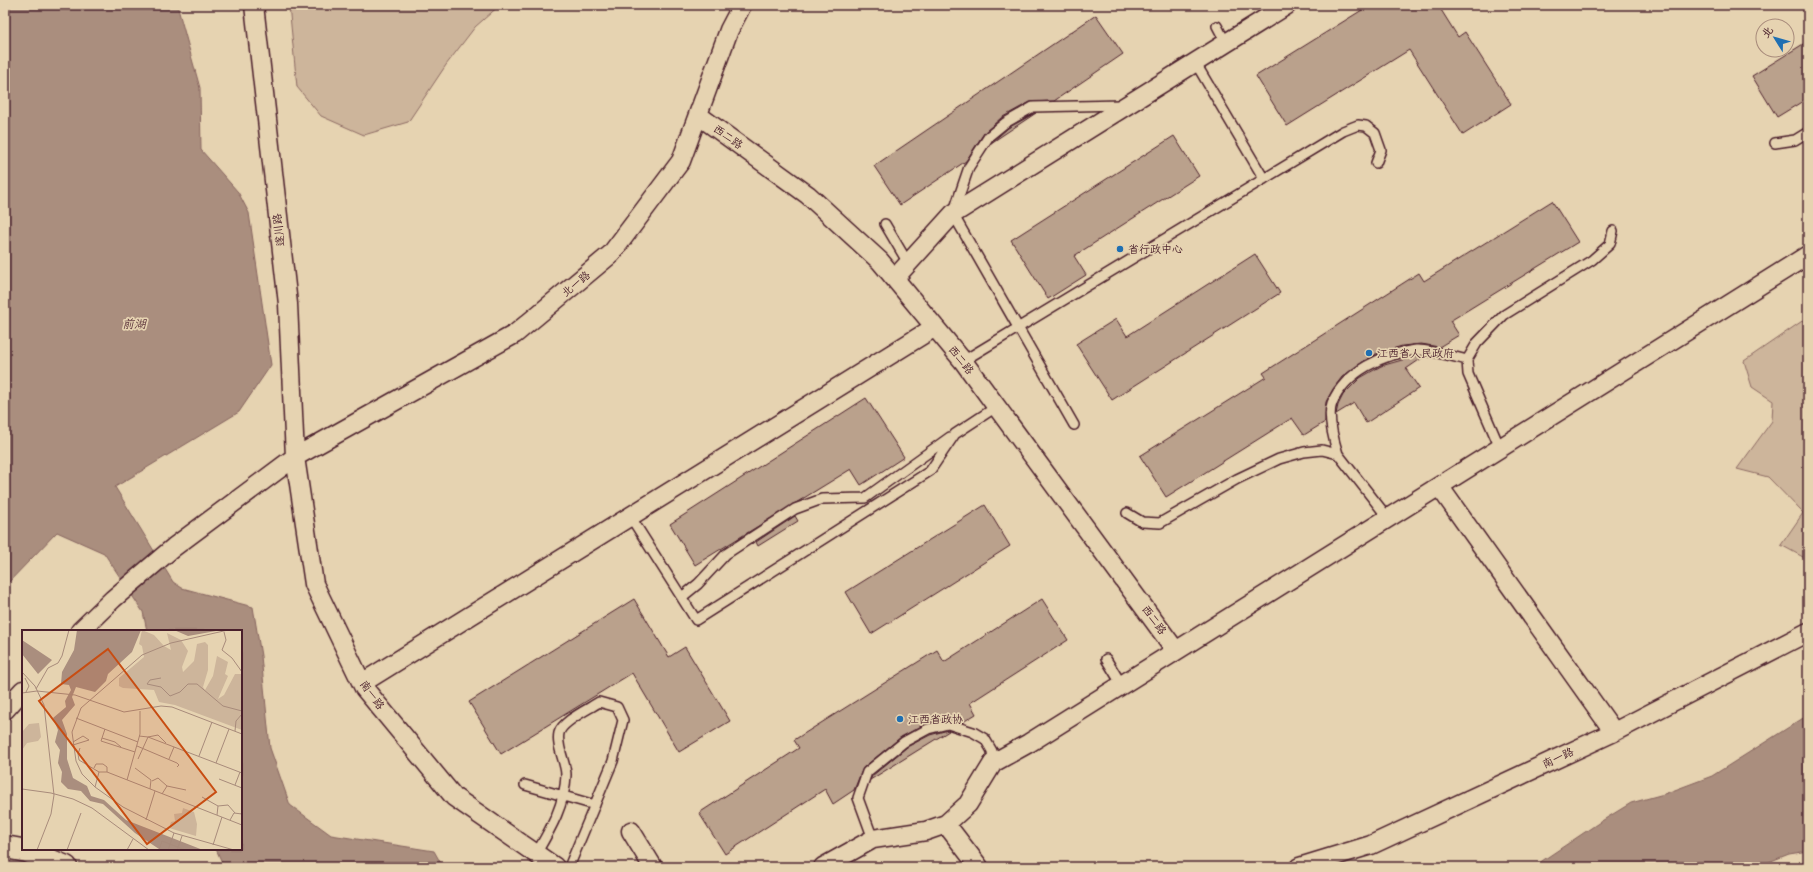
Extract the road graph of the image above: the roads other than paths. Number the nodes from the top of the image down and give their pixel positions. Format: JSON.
{"nodes":[{"id":1,"x":254,"y":5,"type":"edge"},
{"id":2,"x":742,"y":5,"type":"edge"},
{"id":3,"x":1287,"y":5,"type":"edge"},
{"id":4,"x":1217,"y":26,"type":"dead end"},
{"id":5,"x":1226,"y":43,"type":"junction"},
{"id":6,"x":1195,"y":62,"type":"junction"},
{"id":7,"x":1126,"y":105,"type":"junction"},
{"id":8,"x":698,"y":115,"type":"junction"},
{"id":9,"x":1808,"y":132,"type":"edge"},
{"id":10,"x":1775,"y":143,"type":"dead end"},
{"id":11,"x":1376,"y":163,"type":"dead end"},
{"id":12,"x":1264,"y":179,"type":"junction"},
{"id":13,"x":953,"y":214,"type":"junction"},
{"id":14,"x":885,"y":224,"type":"dead end"},
{"id":15,"x":1613,"y":231,"type":"dead end"},
{"id":16,"x":1808,"y":255,"type":"edge"},
{"id":17,"x":908,"y":263,"type":"junction"},
{"id":18,"x":894,"y":278,"type":"junction"},
{"id":19,"x":935,"y":327,"type":"junction"},
{"id":20,"x":1018,"y":327,"type":"junction"},
{"id":21,"x":1467,"y":360,"type":"junction"},
{"id":22,"x":963,"y":361,"type":"junction"},
{"id":23,"x":996,"y":407,"type":"junction"},
{"id":24,"x":1074,"y":425,"type":"dead end"},
{"id":25,"x":955,"y":434,"type":"junction"},
{"id":26,"x":1500,"y":448,"type":"junction"},
{"id":27,"x":1338,"y":454,"type":"junction"},
{"id":28,"x":295,"y":457,"type":"junction"},
{"id":29,"x":1439,"y":486,"type":"junction"},
{"id":30,"x":1127,"y":513,"type":"dead end"},
{"id":31,"x":630,"y":516,"type":"junction"},
{"id":32,"x":1388,"y":518,"type":"junction"},
{"id":33,"x":682,"y":597,"type":"junction"},
{"id":34,"x":81,"y":630,"type":"edge"},
{"id":35,"x":1808,"y":632,"type":"edge"},
{"id":36,"x":1176,"y":651,"type":"junction"},
{"id":37,"x":1106,"y":659,"type":"dead end"},
{"id":38,"x":362,"y":683,"type":"junction"},
{"id":39,"x":1122,"y":684,"type":"junction"},
{"id":40,"x":22,"y":691,"type":"edge"},
{"id":41,"x":5,"y":710,"type":"edge"},
{"id":42,"x":1614,"y":732,"type":"junction"},
{"id":43,"x":993,"y":763,"type":"junction"},
{"id":44,"x":525,"y":785,"type":"dead end"},
{"id":45,"x":562,"y":795,"type":"junction"},
{"id":46,"x":595,"y":805,"type":"junction"},
{"id":47,"x":946,"y":824,"type":"junction"},
{"id":48,"x":631,"y":831,"type":"dead end"},
{"id":49,"x":5,"y":837,"type":"edge"},
{"id":50,"x":873,"y":839,"type":"junction"},
{"id":51,"x":5,"y":847,"type":"edge"},
{"id":52,"x":22,"y":849,"type":"edge"},
{"id":53,"x":22,"y":850,"type":"edge"},
{"id":54,"x":24,"y":850,"type":"edge"},
{"id":55,"x":536,"y":854,"type":"junction"},
{"id":56,"x":66,"y":867,"type":"edge"},
{"id":57,"x":555,"y":867,"type":"edge"},
{"id":58,"x":569,"y":867,"type":"edge"},
{"id":59,"x":653,"y":867,"type":"edge"},
{"id":60,"x":823,"y":867,"type":"edge"},
{"id":61,"x":979,"y":867,"type":"edge"},
{"id":62,"x":1299,"y":867,"type":"edge"}],
"edges":[{"from":1,"to":28,"type":"street","name":"遂川路"},
{"from":2,"to":8,"type":"street","name":"北一路"},
{"from":3,"to":5,"type":"street"},
{"from":4,"to":5,"type":"lane"},
{"from":5,"to":6,"type":"street"},
{"from":6,"to":7,"type":"street"},
{"from":6,"to":12,"type":"lane"},
{"from":7,"to":13,"type":"street"},
{"from":7,"to":13,"type":"lane"},
{"from":8,"to":18,"type":"street","name":"西二路"},
{"from":8,"to":28,"type":"street","name":"北一路"},
{"from":9,"to":10,"type":"lane"},
{"from":11,"to":12,"type":"lane"},
{"from":12,"to":20,"type":"lane"},
{"from":13,"to":17,"type":"street"},
{"from":13,"to":20,"type":"lane"},
{"from":14,"to":17,"type":"lane"},
{"from":15,"to":21,"type":"lane"},
{"from":16,"to":26,"type":"street"},
{"from":17,"to":18,"type":"street"},
{"from":18,"to":19,"type":"street","name":"西二路"},
{"from":19,"to":22,"type":"street","name":"西二路"},
{"from":19,"to":31,"type":"street"},
{"from":20,"to":22,"type":"lane"},
{"from":20,"to":24,"type":"lane"},
{"from":21,"to":26,"type":"lane"},
{"from":21,"to":27,"type":"lane"},
{"from":22,"to":23,"type":"street","name":"西二路"},
{"from":23,"to":25,"type":"lane"},
{"from":23,"to":36,"type":"street","name":"西二路"},
{"from":25,"to":33,"type":"lane"},
{"from":25,"to":33,"type":"lane"},
{"from":26,"to":29,"type":"street"},
{"from":27,"to":30,"type":"lane"},
{"from":27,"to":32,"type":"lane"},
{"from":28,"to":34,"type":"street","name":"北一路"},
{"from":28,"to":38,"type":"street","name":"南一路"},
{"from":29,"to":32,"type":"street"},
{"from":29,"to":42,"type":"street"},
{"from":31,"to":33,"type":"lane"},
{"from":31,"to":38,"type":"street"},
{"from":32,"to":36,"type":"street"},
{"from":35,"to":42,"type":"street","name":"南一路"},
{"from":36,"to":39,"type":"street"},
{"from":37,"to":39,"type":"lane"},
{"from":38,"to":55,"type":"street","name":"南一路"},
{"from":39,"to":43,"type":"street"},
{"from":40,"to":41,"type":"street"},
{"from":42,"to":62,"type":"street","name":"南一路"},
{"from":43,"to":47,"type":"street"},
{"from":43,"to":50,"type":"lane"},
{"from":44,"to":45,"type":"lane"},
{"from":45,"to":46,"type":"lane"},
{"from":45,"to":46,"type":"lane"},
{"from":45,"to":55,"type":"lane"},
{"from":46,"to":58,"type":"lane"},
{"from":47,"to":50,"type":"street"},
{"from":47,"to":61,"type":"street"},
{"from":48,"to":59,"type":"street"},
{"from":49,"to":52,"type":"lane"},
{"from":50,"to":60,"type":"street"},
{"from":51,"to":53,"type":"main road"},
{"from":54,"to":56,"type":"main road"},
{"from":55,"to":57,"type":"street","name":"南一路"}]}
